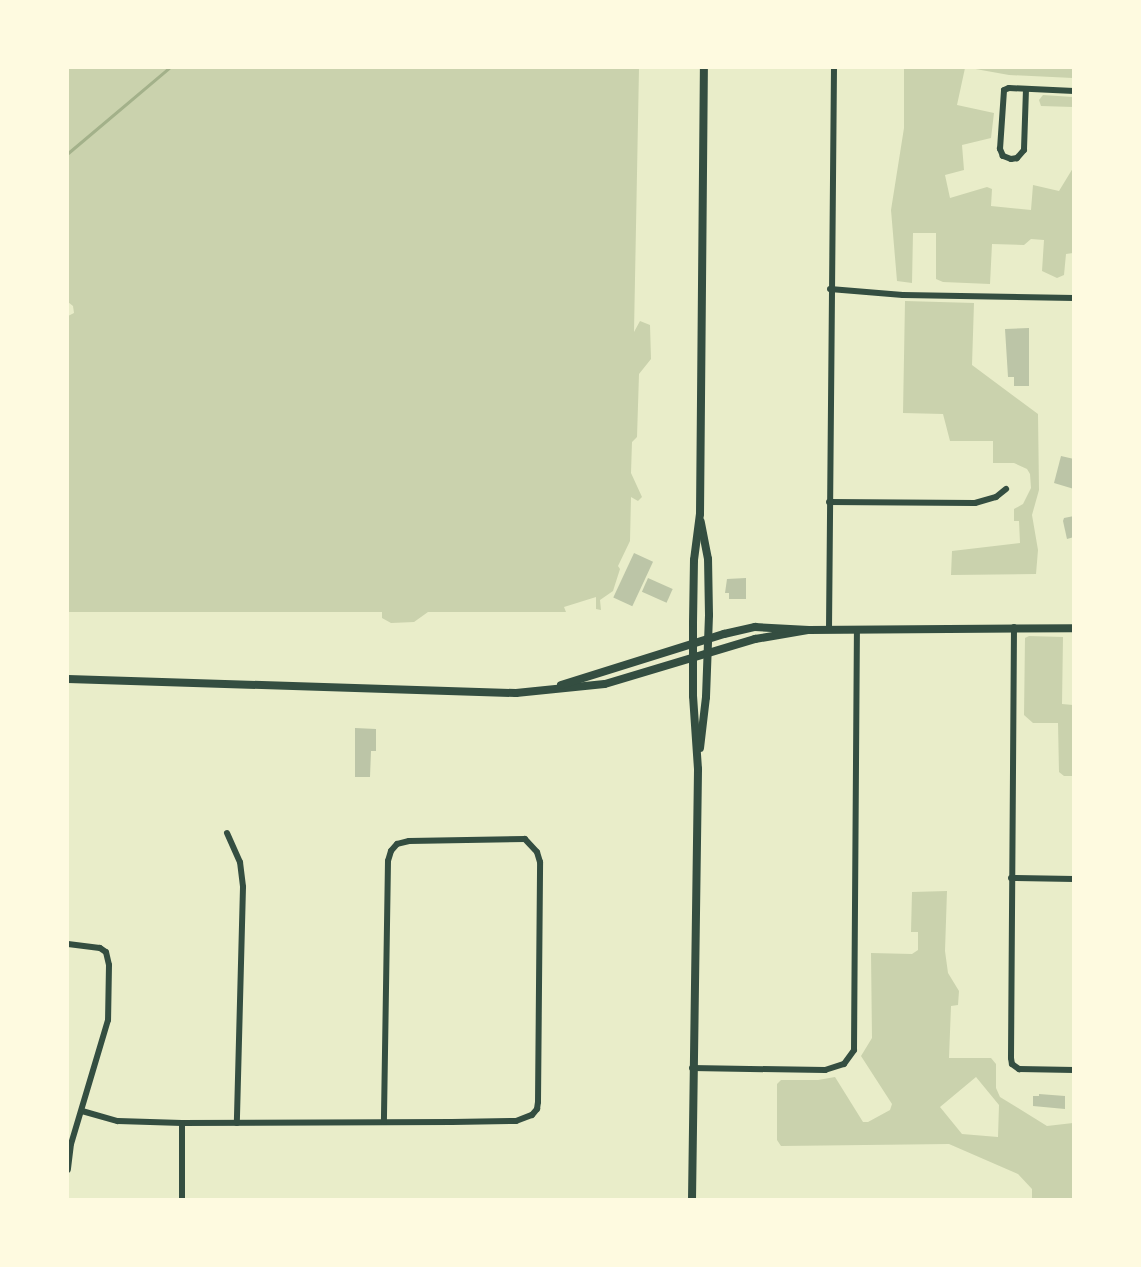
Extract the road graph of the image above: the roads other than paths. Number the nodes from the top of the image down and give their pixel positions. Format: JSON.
{"nodes":[{"id":1,"x":704,"y":68,"type":"edge"},
{"id":2,"x":834,"y":68,"type":"edge"},
{"id":3,"x":1026,"y":89,"type":"junction"},
{"id":4,"x":1074,"y":91,"type":"edge"},
{"id":5,"x":830,"y":289,"type":"junction"},
{"id":6,"x":1074,"y":298,"type":"edge"},
{"id":7,"x":1006,"y":489,"type":"dead end"},
{"id":8,"x":829,"y":502,"type":"junction"},
{"id":9,"x":700,"y":514,"type":"junction"},
{"id":10,"x":1014,"y":627,"type":"junction"},
{"id":11,"x":1074,"y":628,"type":"edge"},
{"id":12,"x":829,"y":629,"type":"junction"},
{"id":13,"x":857,"y":629,"type":"junction"},
{"id":14,"x":809,"y":630,"type":"junction"},
{"id":15,"x":708,"y":639,"type":"junction"},
{"id":16,"x":693,"y":644,"type":"junction"},
{"id":17,"x":708,"y":654,"type":"junction"},
{"id":18,"x":693,"y":659,"type":"junction"},
{"id":19,"x":68,"y":679,"type":"edge"},
{"id":20,"x":546,"y":689,"type":"junction"},
{"id":21,"x":698,"y":770,"type":"junction"},
{"id":22,"x":227,"y":833,"type":"dead end"},
{"id":23,"x":1011,"y":878,"type":"junction"},
{"id":24,"x":1074,"y":879,"type":"edge"},
{"id":25,"x":68,"y":944,"type":"edge"},
{"id":26,"x":692,"y":1068,"type":"junction"},
{"id":27,"x":1074,"y":1070,"type":"edge"},
{"id":28,"x":82,"y":1111,"type":"junction"},
{"id":29,"x":384,"y":1122,"type":"junction"},
{"id":30,"x":182,"y":1123,"type":"junction"},
{"id":31,"x":237,"y":1123,"type":"junction"},
{"id":32,"x":68,"y":1170,"type":"edge"},
{"id":33,"x":182,"y":1200,"type":"edge"},
{"id":34,"x":692,"y":1200,"type":"edge"}],
"edges":[{"from":1,"to":9,"type":"street"},
{"from":2,"to":5,"type":"street"},
{"from":3,"to":3,"type":"street"},
{"from":3,"to":4,"type":"street"},
{"from":5,"to":6,"type":"street"},
{"from":5,"to":8,"type":"street"},
{"from":7,"to":8,"type":"street"},
{"from":8,"to":12,"type":"street"},
{"from":9,"to":15,"type":"street"},
{"from":9,"to":16,"type":"street"},
{"from":10,"to":11,"type":"street"},
{"from":10,"to":13,"type":"street"},
{"from":10,"to":23,"type":"street"},
{"from":12,"to":13,"type":"street"},
{"from":12,"to":14,"type":"street"},
{"from":13,"to":26,"type":"street"},
{"from":14,"to":15,"type":"street"},
{"from":14,"to":17,"type":"street"},
{"from":15,"to":16,"type":"street"},
{"from":15,"to":17,"type":"street"},
{"from":16,"to":18,"type":"street"},
{"from":16,"to":20,"type":"street"},
{"from":17,"to":18,"type":"street"},
{"from":17,"to":21,"type":"street"},
{"from":18,"to":20,"type":"street"},
{"from":18,"to":21,"type":"street"},
{"from":19,"to":20,"type":"street"},
{"from":21,"to":26,"type":"street"},
{"from":22,"to":31,"type":"street"},
{"from":23,"to":24,"type":"street"},
{"from":23,"to":27,"type":"street"},
{"from":25,"to":28,"type":"street"},
{"from":26,"to":34,"type":"street"},
{"from":28,"to":30,"type":"street"},
{"from":28,"to":32,"type":"street"},
{"from":29,"to":29,"type":"street"},
{"from":29,"to":31,"type":"street"},
{"from":30,"to":31,"type":"street"},
{"from":30,"to":33,"type":"street"}]}
